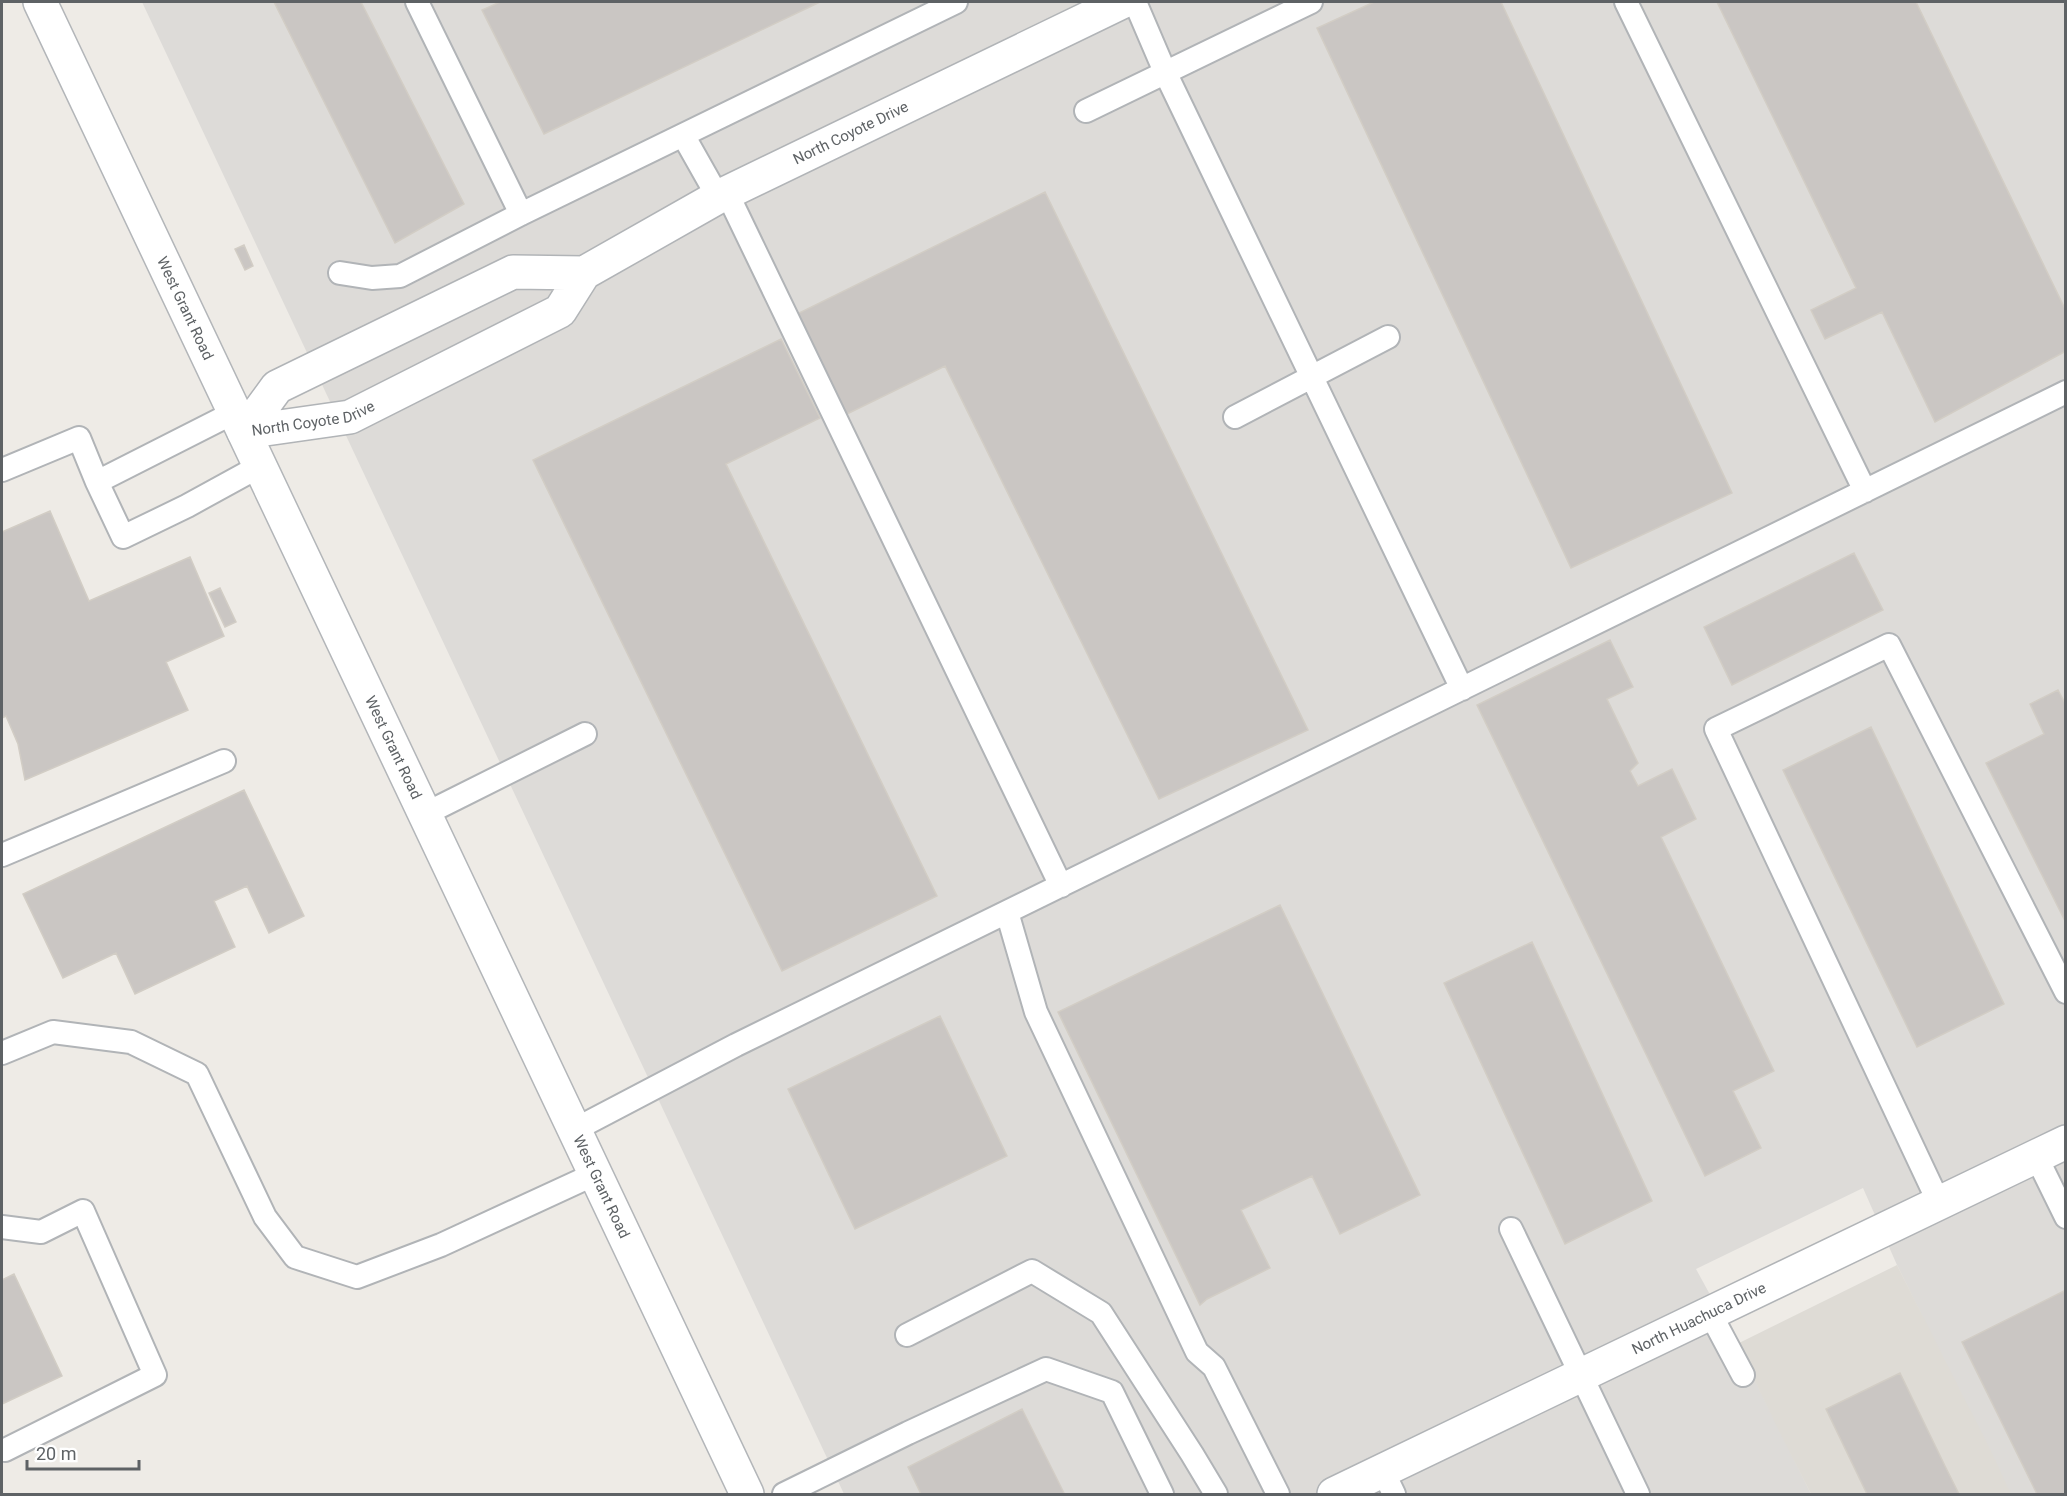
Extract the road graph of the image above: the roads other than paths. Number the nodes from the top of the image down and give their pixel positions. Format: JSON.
{"nodes":[{"id":1,"x":417,"y":2,"type":"edge"},
{"id":2,"x":956,"y":2,"type":"edge"},
{"id":3,"x":1122,"y":2,"type":"edge"},
{"id":4,"x":1135,"y":2,"type":"edge"},
{"id":5,"x":1311,"y":2,"type":"edge"},
{"id":6,"x":1626,"y":2,"type":"edge"},
{"id":7,"x":42,"y":3,"type":"edge"},
{"id":8,"x":912,"y":11,"type":"edge"},
{"id":9,"x":1165,"y":72,"type":"junction"},
{"id":10,"x":1086,"y":111,"type":"dead end"},
{"id":11,"x":682,"y":135,"type":"junction"},
{"id":12,"x":723,"y":195,"type":"junction"},
{"id":13,"x":521,"y":214,"type":"junction"},
{"id":14,"x":340,"y":273,"type":"dead end"},
{"id":15,"x":584,"y":273,"type":"junction"},
{"id":16,"x":1388,"y":337,"type":"dead end"},
{"id":17,"x":1312,"y":377,"type":"junction"},
{"id":18,"x":2066,"y":392,"type":"edge"},
{"id":19,"x":1235,"y":417,"type":"dead end"},
{"id":20,"x":239,"y":422,"type":"junction"},
{"id":21,"x":260,"y":466,"type":"junction"},
{"id":22,"x":2,"y":470,"type":"edge"},
{"id":23,"x":97,"y":482,"type":"junction"},
{"id":24,"x":1864,"y":490,"type":"junction"},
{"id":25,"x":1462,"y":689,"type":"junction"},
{"id":26,"x":585,"y":734,"type":"dead end"},
{"id":27,"x":224,"y":761,"type":"dead end"},
{"id":28,"x":425,"y":814,"type":"junction"},
{"id":29,"x":2,"y":855,"type":"edge"},
{"id":30,"x":1060,"y":886,"type":"junction"},
{"id":31,"x":1007,"y":912,"type":"junction"},
{"id":32,"x":2066,"y":992,"type":"edge"},
{"id":33,"x":2,"y":1053,"type":"edge"},
{"id":34,"x":574,"y":1130,"type":"junction"},
{"id":35,"x":2066,"y":1142,"type":"edge"},
{"id":36,"x":2036,"y":1156,"type":"junction"},
{"id":37,"x":595,"y":1174,"type":"junction"},
{"id":38,"x":1939,"y":1203,"type":"junction"},
{"id":39,"x":2066,"y":1217,"type":"edge"},
{"id":40,"x":2,"y":1227,"type":"edge"},
{"id":41,"x":1511,"y":1229,"type":"dead end"},
{"id":42,"x":1710,"y":1313,"type":"junction"},
{"id":43,"x":907,"y":1335,"type":"dead end"},
{"id":44,"x":1743,"y":1375,"type":"dead end"},
{"id":45,"x":1580,"y":1376,"type":"junction"},
{"id":46,"x":6,"y":1450,"type":"dead end"},
{"id":47,"x":1388,"y":1483,"type":"edge"},
{"id":48,"x":747,"y":1494,"type":"edge"},
{"id":49,"x":784,"y":1494,"type":"edge"},
{"id":50,"x":1162,"y":1494,"type":"edge"},
{"id":51,"x":1215,"y":1494,"type":"edge"},
{"id":52,"x":1278,"y":1494,"type":"edge"},
{"id":53,"x":1334,"y":1494,"type":"edge"},
{"id":54,"x":1638,"y":1494,"type":"edge"}],
"edges":[{"from":1,"to":13,"type":"lane"},
{"from":2,"to":8,"type":"lane"},
{"from":3,"to":12,"type":"street","name":"North Coyote Drive"},
{"from":4,"to":9,"type":"lane"},
{"from":5,"to":9,"type":"lane"},
{"from":6,"to":24,"type":"lane"},
{"from":7,"to":20,"type":"street","name":"West Grant Road"},
{"from":8,"to":11,"type":"lane"},
{"from":9,"to":10,"type":"lane"},
{"from":9,"to":17,"type":"lane"},
{"from":11,"to":12,"type":"lane"},
{"from":11,"to":13,"type":"lane"},
{"from":12,"to":15,"type":"street","name":"North Coyote Drive"},
{"from":12,"to":30,"type":"lane"},
{"from":13,"to":14,"type":"lane"},
{"from":15,"to":20,"type":"street","name":"North Coyote Drive"},
{"from":15,"to":20,"type":"street","name":"North Coyote Drive"},
{"from":16,"to":17,"type":"lane"},
{"from":17,"to":19,"type":"lane"},
{"from":17,"to":25,"type":"lane"},
{"from":18,"to":24,"type":"lane"},
{"from":20,"to":21,"type":"street","name":"West Grant Road"},
{"from":20,"to":23,"type":"lane"},
{"from":21,"to":23,"type":"lane"},
{"from":21,"to":28,"type":"street","name":"West Grant Road"},
{"from":22,"to":23,"type":"lane"},
{"from":24,"to":25,"type":"lane"},
{"from":25,"to":30,"type":"lane"},
{"from":26,"to":28,"type":"lane"},
{"from":27,"to":29,"type":"lane"},
{"from":28,"to":34,"type":"street","name":"West Grant Road"},
{"from":30,"to":31,"type":"lane"},
{"from":31,"to":34,"type":"lane"},
{"from":31,"to":52,"type":"lane"},
{"from":32,"to":38,"type":"lane"},
{"from":33,"to":37,"type":"lane"},
{"from":34,"to":37,"type":"street","name":"West Grant Road"},
{"from":35,"to":36,"type":"street","name":"North Huachuca Drive"},
{"from":36,"to":38,"type":"street","name":"North Huachuca Drive"},
{"from":36,"to":39,"type":"lane"},
{"from":37,"to":48,"type":"street","name":"West Grant Road"},
{"from":38,"to":42,"type":"street","name":"North Huachuca Drive"},
{"from":40,"to":46,"type":"lane"},
{"from":41,"to":45,"type":"lane"},
{"from":42,"to":44,"type":"lane"},
{"from":42,"to":45,"type":"street","name":"North Huachuca Drive"},
{"from":43,"to":51,"type":"lane"},
{"from":45,"to":47,"type":"street","name":"North Huachuca Drive"},
{"from":45,"to":54,"type":"lane"},
{"from":47,"to":53,"type":"street","name":"North Huachuca Drive"},
{"from":49,"to":50,"type":"lane"}]}
